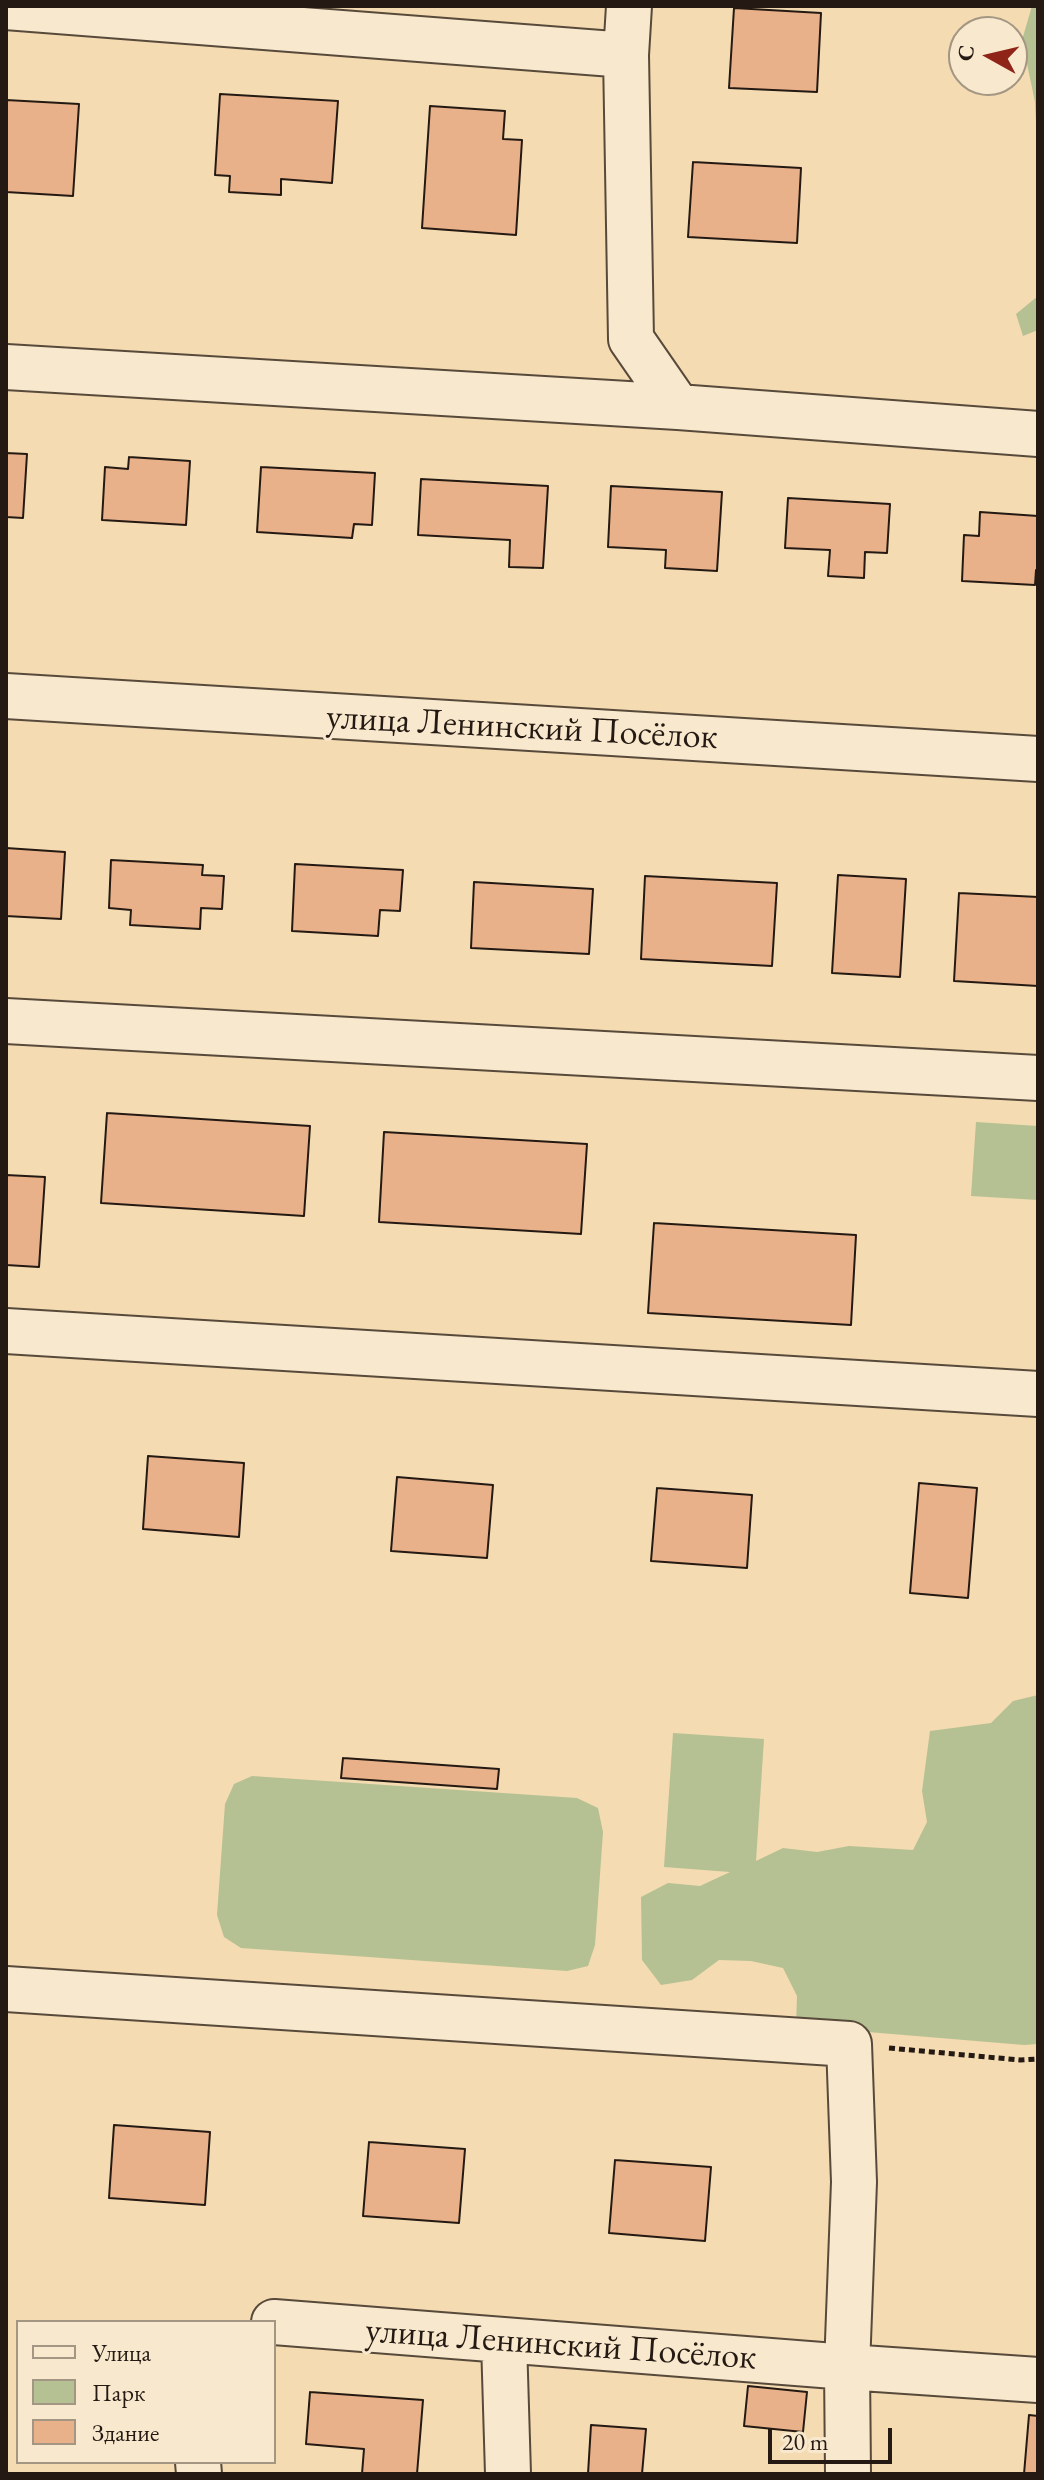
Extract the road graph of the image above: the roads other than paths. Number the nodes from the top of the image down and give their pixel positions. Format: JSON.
{"nodes":[{"id":1,"x":629,"y":6,"type":"edge"},
{"id":2,"x":6,"y":7,"type":"edge"},
{"id":3,"x":626,"y":55,"type":"junction"},
{"id":4,"x":6,"y":367,"type":"edge"},
{"id":5,"x":678,"y":407,"type":"junction"},
{"id":6,"x":1038,"y":434,"type":"edge"},
{"id":7,"x":6,"y":696,"type":"edge"},
{"id":8,"x":1038,"y":759,"type":"edge"},
{"id":9,"x":6,"y":1021,"type":"edge"},
{"id":10,"x":1038,"y":1078,"type":"edge"},
{"id":11,"x":6,"y":1331,"type":"edge"},
{"id":12,"x":1038,"y":1394,"type":"edge"},
{"id":13,"x":6,"y":1989,"type":"edge"},
{"id":14,"x":276,"y":2322,"type":"edge"},
{"id":15,"x":504,"y":2341,"type":"junction"},
{"id":16,"x":847,"y":2367,"type":"junction"},
{"id":17,"x":1038,"y":2380,"type":"edge"},
{"id":18,"x":508,"y":2474,"type":"edge"},
{"id":19,"x":848,"y":2474,"type":"edge"}],
"edges":[{"from":1,"to":3,"type":"street"},
{"from":2,"to":3,"type":"street"},
{"from":3,"to":5,"type":"street"},
{"from":4,"to":5,"type":"street"},
{"from":5,"to":6,"type":"street"},
{"from":7,"to":8,"type":"street","name":"улица Ленинский Посёлок"},
{"from":9,"to":10,"type":"street"},
{"from":11,"to":12,"type":"street"},
{"from":13,"to":16,"type":"street"},
{"from":14,"to":15,"type":"street","name":"улица Ленинский Посёлок"},
{"from":15,"to":16,"type":"street","name":"улица Ленинский Посёлок"},
{"from":15,"to":18,"type":"street"},
{"from":16,"to":17,"type":"street","name":"улица Ленинский Посёлок"},
{"from":16,"to":19,"type":"street"}]}
